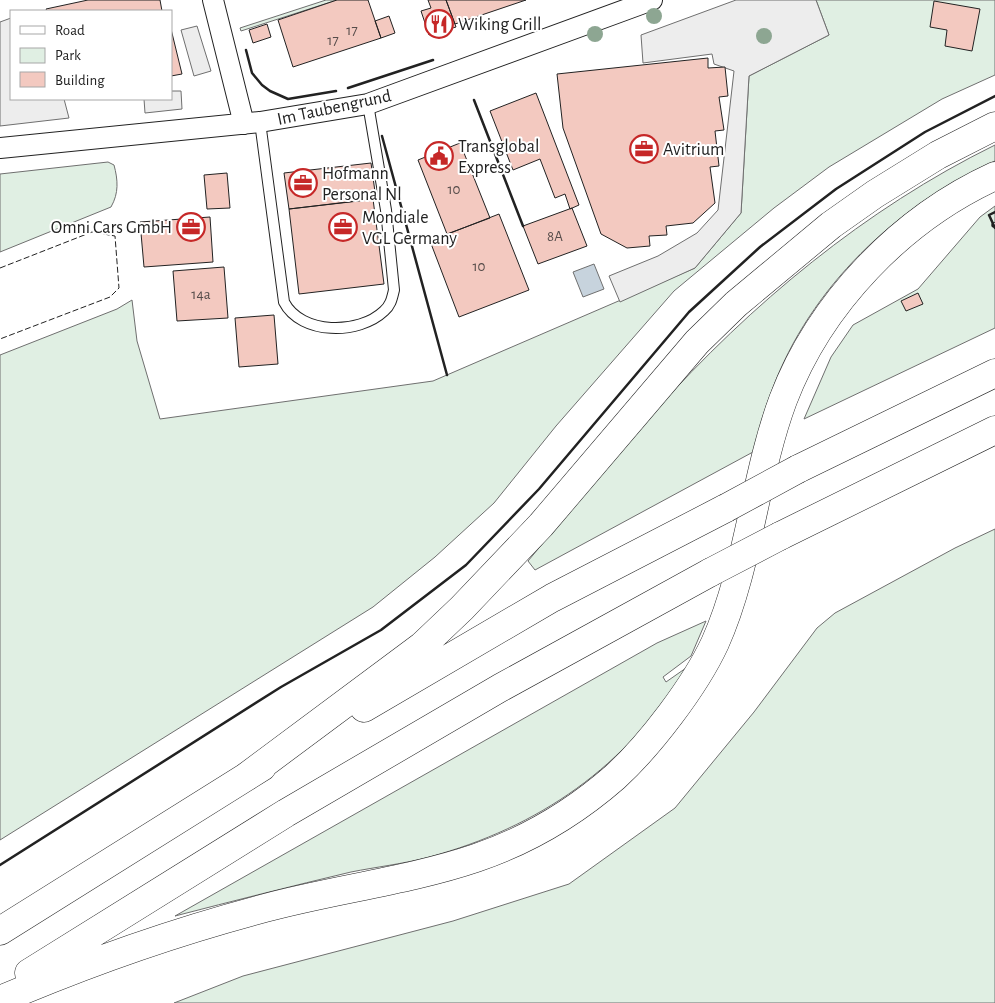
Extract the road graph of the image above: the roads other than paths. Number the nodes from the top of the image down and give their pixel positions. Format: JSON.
{"nodes":[{"id":1,"x":213,"y":0,"type":"edge"},
{"id":2,"x":652,"y":0,"type":"edge"},
{"id":3,"x":368,"y":104,"type":"junction"},
{"id":4,"x":252,"y":123,"type":"junction"},
{"id":5,"x":995,"y":126,"type":"edge"},
{"id":6,"x":0,"y":148,"type":"edge"},
{"id":7,"x":995,"y":176,"type":"edge"},
{"id":8,"x":995,"y":373,"type":"edge"},
{"id":9,"x":995,"y":430,"type":"edge"},
{"id":10,"x":246,"y":777,"type":"junction"},
{"id":11,"x":0,"y":931,"type":"edge"},
{"id":12,"x":0,"y":992,"type":"edge"},
{"id":13,"x":0,"y":1000,"type":"edge"}],
"edges":[{"from":1,"to":4,"type":"street"},
{"from":2,"to":3,"type":"street","name":"Im Taubengrund"},
{"from":3,"to":4,"type":"street","name":"Im Taubengrund"},
{"from":3,"to":4,"type":"lane"},
{"from":4,"to":6,"type":"street","name":"Im Taubengrund"},
{"from":5,"to":10,"type":"highway"},
{"from":7,"to":13,"type":"highway"},
{"from":8,"to":10,"type":"highway","bridge":true},
{"from":9,"to":12,"type":"highway","bridge":true},
{"from":10,"to":11,"type":"highway"}]}
